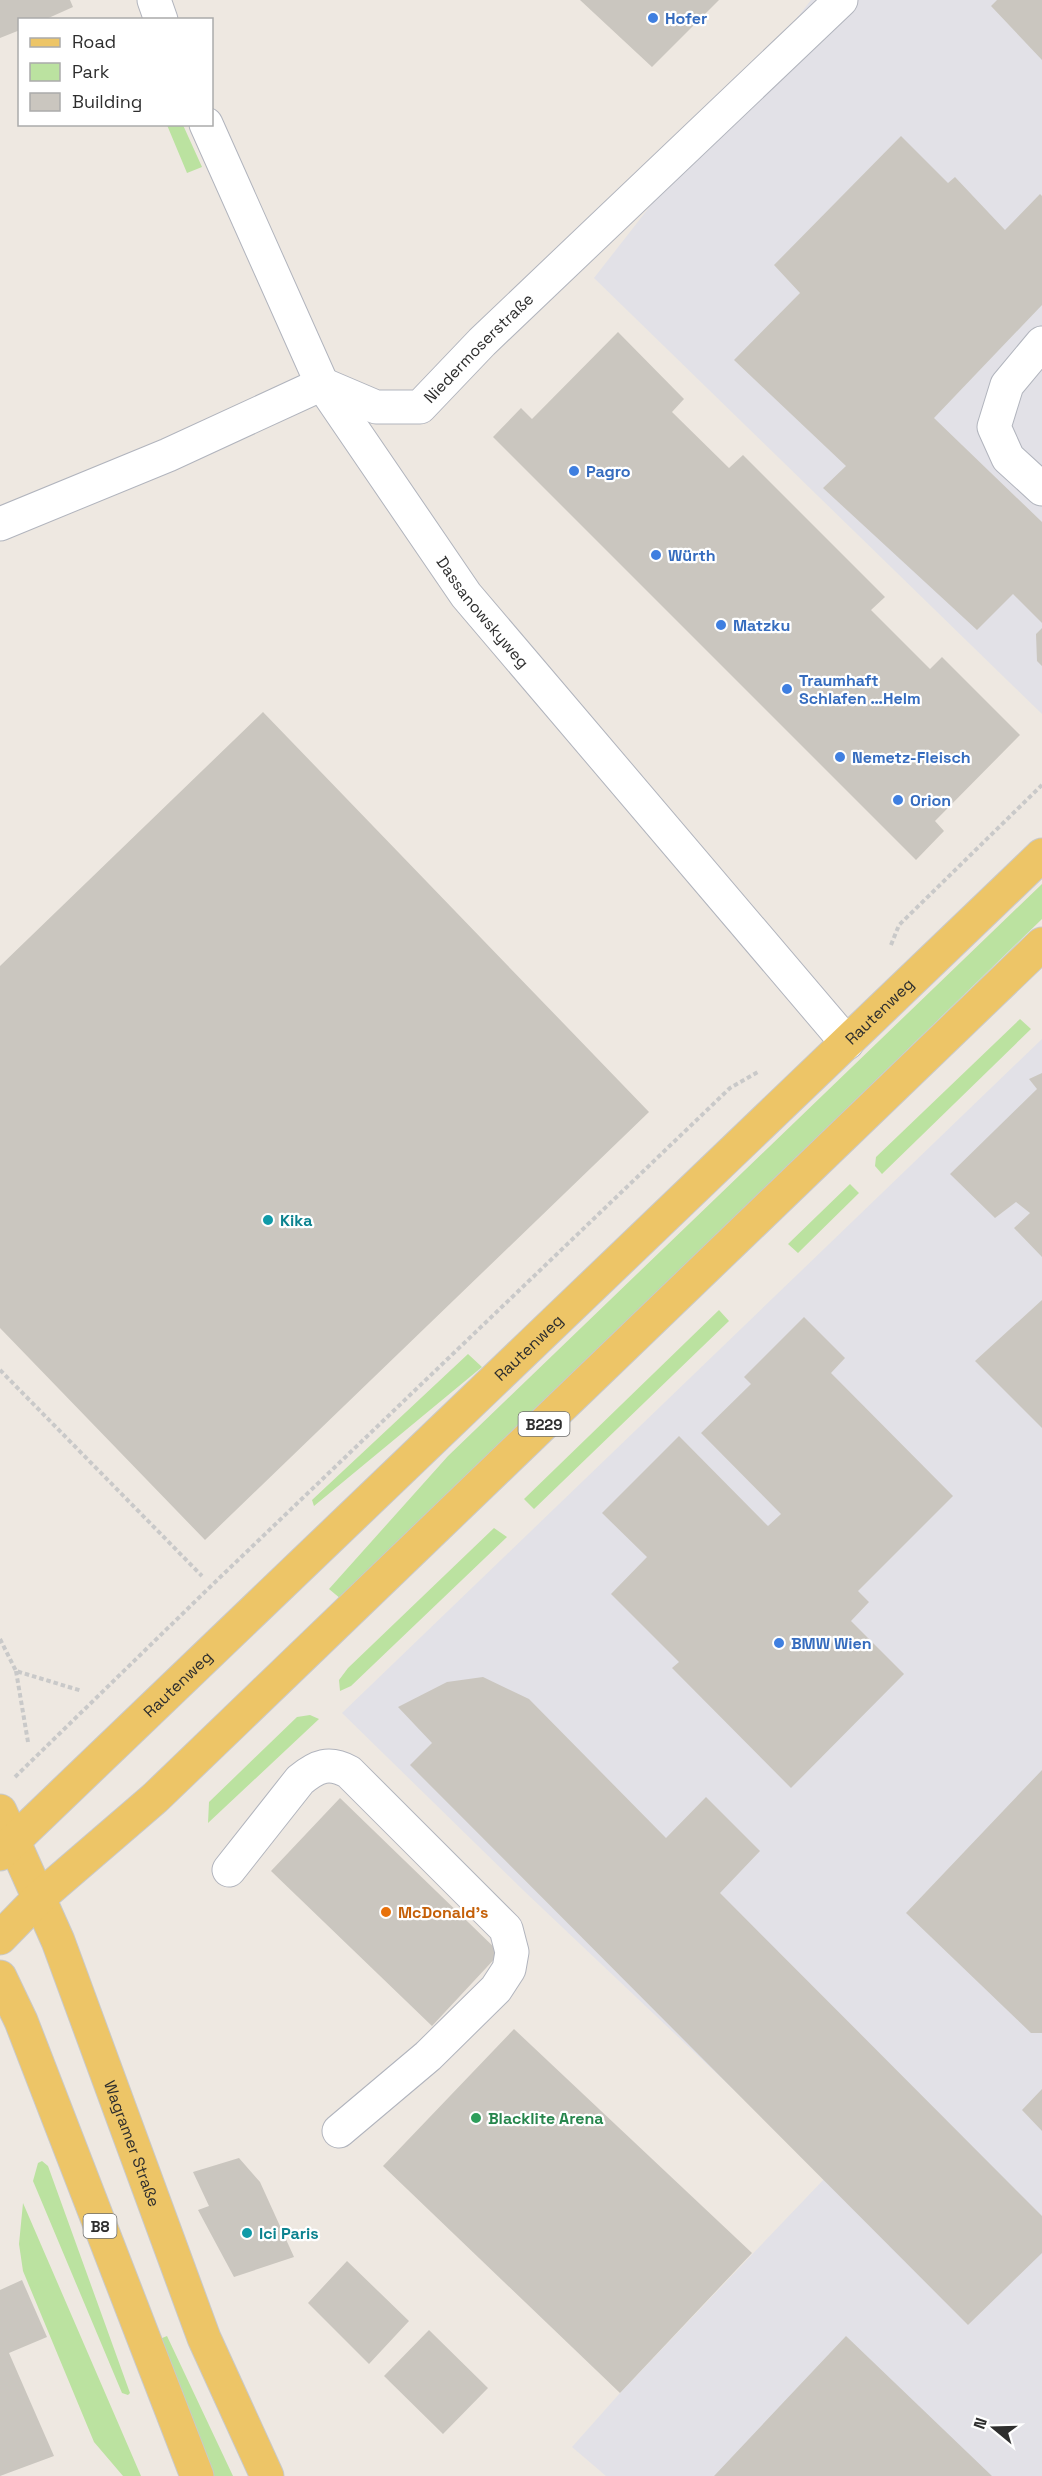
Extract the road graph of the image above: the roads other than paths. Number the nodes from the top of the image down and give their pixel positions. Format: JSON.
{"nodes":[{"id":1,"x":154,"y":0,"type":"edge"},
{"id":2,"x":841,"y":0,"type":"edge"},
{"id":3,"x":160,"y":18,"type":"edge"},
{"id":4,"x":207,"y":126,"type":"edge"},
{"id":5,"x":1042,"y":343,"type":"edge"},
{"id":6,"x":322,"y":384,"type":"junction"},
{"id":7,"x":1042,"y":489,"type":"edge"},
{"id":8,"x":0,"y":524,"type":"edge"},
{"id":9,"x":1042,"y":855,"type":"edge"},
{"id":10,"x":1042,"y":944,"type":"edge"},
{"id":11,"x":847,"y":1043,"type":"junction"},
{"id":12,"x":4,"y":1798,"type":"edge"},
{"id":13,"x":7,"y":1847,"type":"edge"},
{"id":14,"x":229,"y":1870,"type":"dead end"},
{"id":15,"x":39,"y":1897,"type":"junction"},
{"id":16,"x":0,"y":1938,"type":"edge"},
{"id":17,"x":0,"y":1977,"type":"edge"},
{"id":18,"x":339,"y":2131,"type":"dead end"},
{"id":19,"x":196,"y":2476,"type":"edge"},
{"id":20,"x":267,"y":2476,"type":"edge"}],
"edges":[{"from":1,"to":3,"type":"street"},
{"from":2,"to":6,"type":"street","name":"Niedermoserstraße"},
{"from":4,"to":6,"type":"street","name":"Dassanowskyweg"},
{"from":5,"to":7,"type":"street"},
{"from":6,"to":8,"type":"street"},
{"from":6,"to":11,"type":"street","name":"Dassanowskyweg"},
{"from":9,"to":11,"type":"main road","name":"Rautenweg"},
{"from":10,"to":15,"type":"main road","number":"B229"},
{"from":11,"to":13,"type":"main road","name":"Rautenweg"},
{"from":12,"to":13,"type":"main road","name":"Wagramer Straße"},
{"from":13,"to":15,"type":"main road","name":"Wagramer Straße"},
{"from":14,"to":18,"type":"street"},
{"from":15,"to":16,"type":"main road","number":"B229"},
{"from":15,"to":20,"type":"main road","name":"Wagramer Straße"},
{"from":17,"to":19,"type":"main road","number":"B8"}]}
